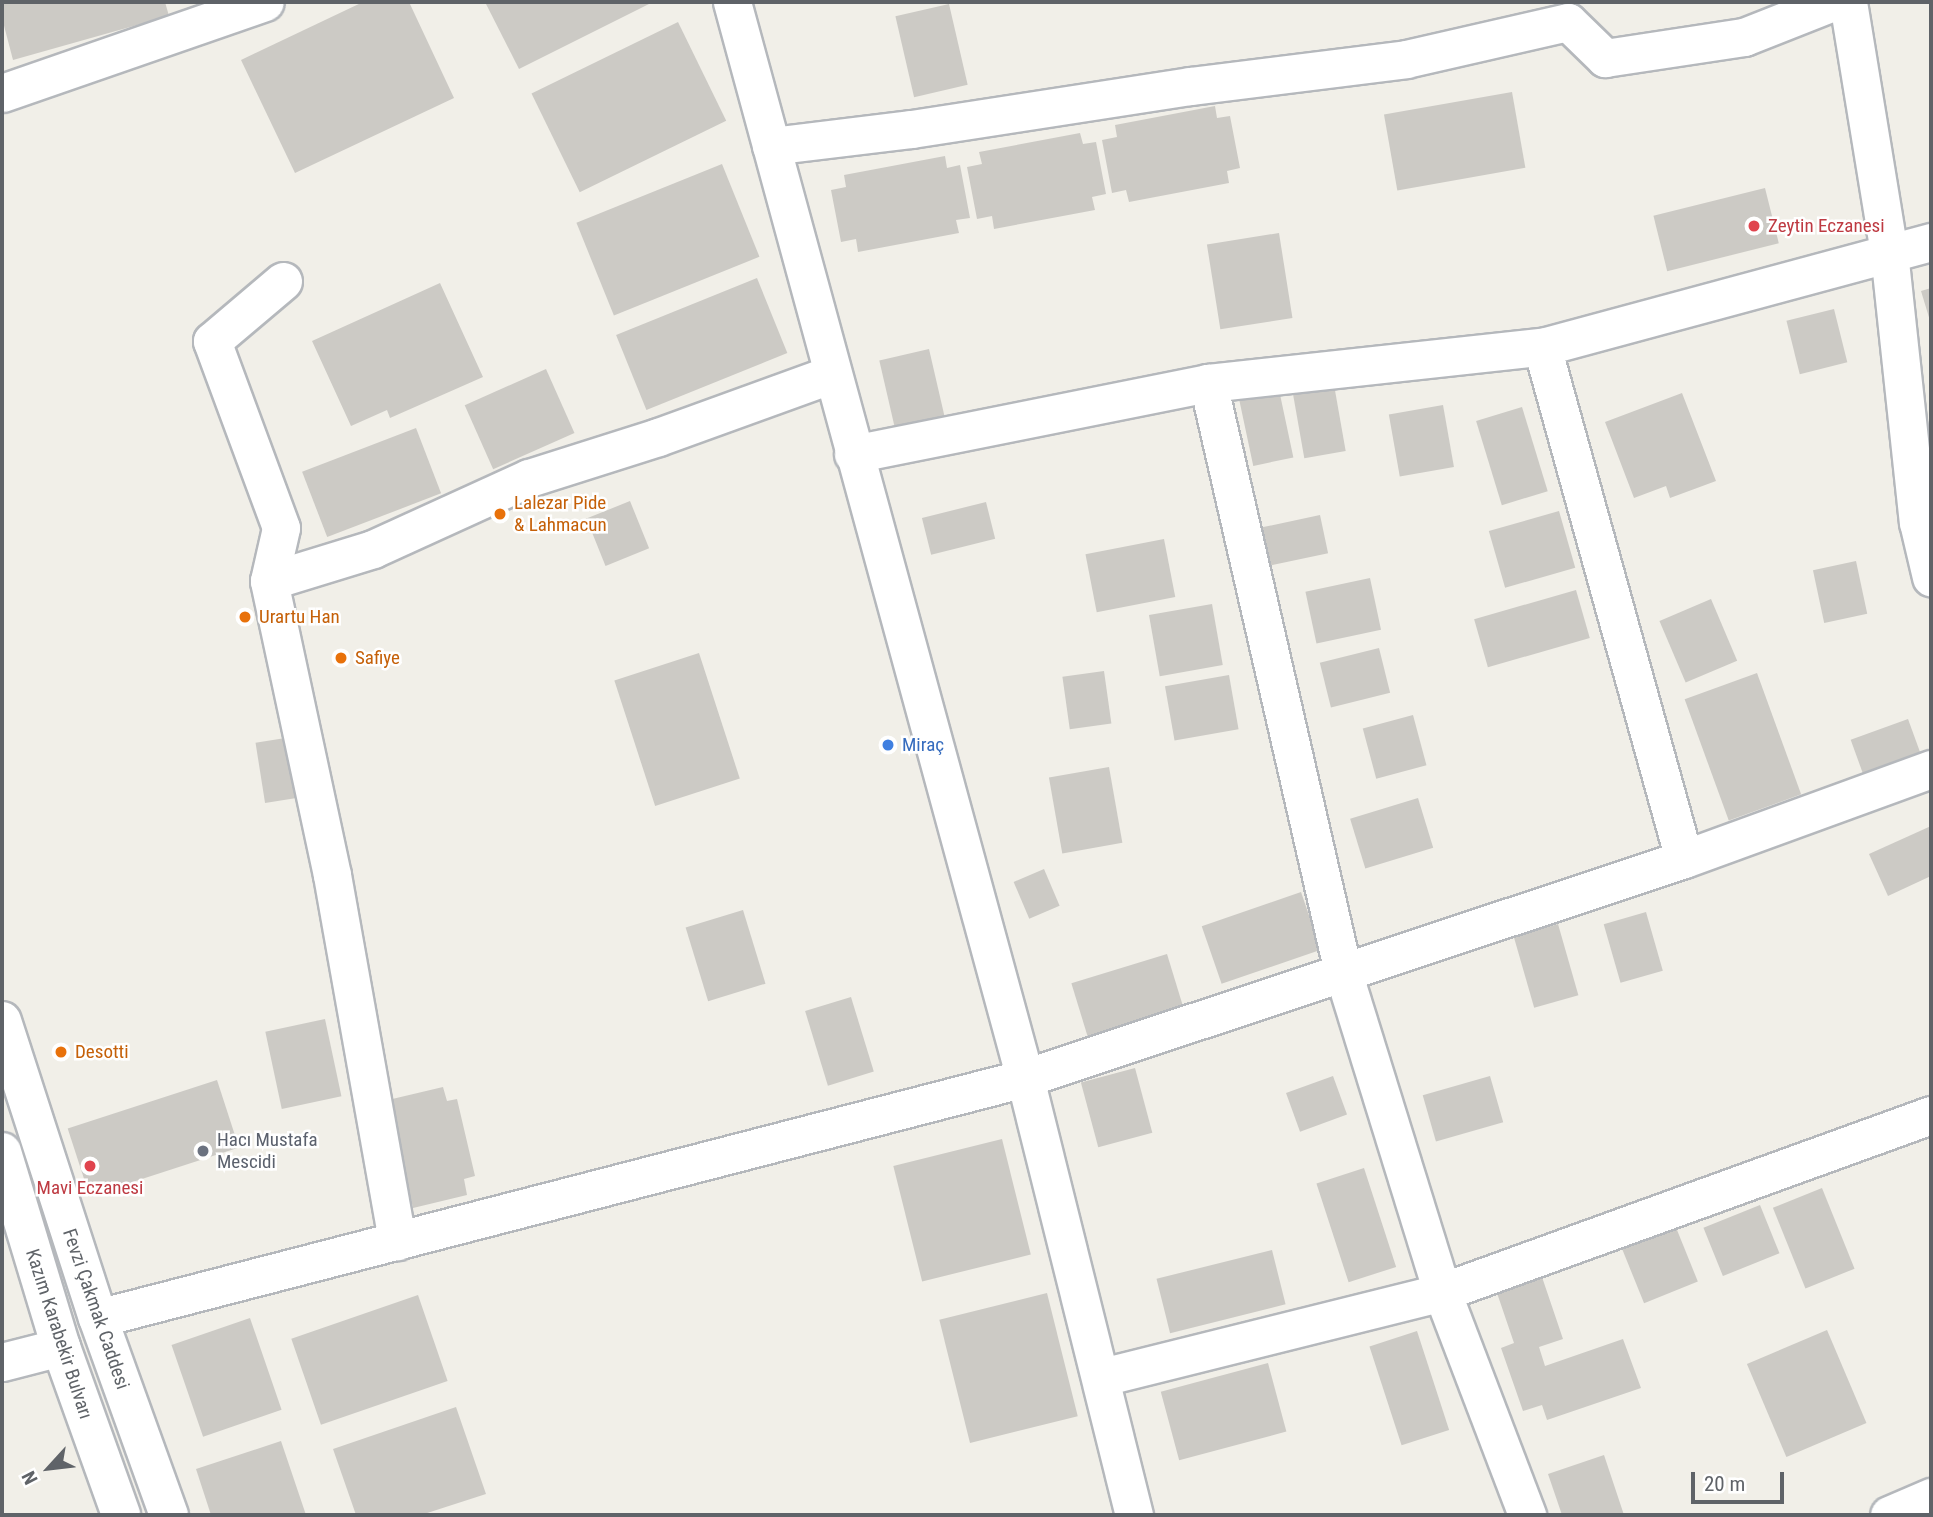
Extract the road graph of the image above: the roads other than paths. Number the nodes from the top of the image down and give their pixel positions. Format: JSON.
{"nodes":[{"id":1,"x":265,"y":2,"type":"edge"},
{"id":2,"x":732,"y":2,"type":"edge"},
{"id":3,"x":1833,"y":2,"type":"edge"},
{"id":4,"x":1847,"y":2,"type":"edge"},
{"id":5,"x":2,"y":93,"type":"edge"},
{"id":6,"x":771,"y":146,"type":"junction"},
{"id":7,"x":1931,"y":242,"type":"edge"},
{"id":8,"x":1889,"y":252,"type":"junction"},
{"id":9,"x":283,"y":281,"type":"dead end"},
{"id":10,"x":1542,"y":347,"type":"junction"},
{"id":11,"x":832,"y":374,"type":"junction"},
{"id":12,"x":1208,"y":383,"type":"junction"},
{"id":13,"x":853,"y":454,"type":"junction"},
{"id":14,"x":1931,"y":578,"type":"edge"},
{"id":15,"x":269,"y":581,"type":"junction"},
{"id":16,"x":1931,"y":769,"type":"edge"},
{"id":17,"x":1684,"y":859,"type":"junction"},
{"id":18,"x":1343,"y":972,"type":"junction"},
{"id":19,"x":2,"y":1021,"type":"edge"},
{"id":20,"x":1025,"y":1078,"type":"junction"},
{"id":21,"x":1931,"y":1115,"type":"edge"},
{"id":22,"x":2,"y":1152,"type":"edge"},
{"id":23,"x":397,"y":1241,"type":"junction"},
{"id":24,"x":1442,"y":1292,"type":"junction"},
{"id":25,"x":98,"y":1318,"type":"junction"},
{"id":26,"x":61,"y":1347,"type":"junction"},
{"id":27,"x":2,"y":1362,"type":"edge"},
{"id":28,"x":1102,"y":1377,"type":"junction"},
{"id":29,"x":1931,"y":1502,"type":"edge"},
{"id":30,"x":121,"y":1515,"type":"edge"},
{"id":31,"x":169,"y":1515,"type":"edge"},
{"id":32,"x":1134,"y":1515,"type":"edge"},
{"id":33,"x":1527,"y":1515,"type":"edge"},
{"id":34,"x":1889,"y":1515,"type":"edge"}],
"edges":[{"from":1,"to":5,"type":"street"},
{"from":2,"to":6,"type":"street"},
{"from":3,"to":6,"type":"street"},
{"from":4,"to":8,"type":"street"},
{"from":6,"to":11,"type":"street"},
{"from":7,"to":8,"type":"street"},
{"from":8,"to":10,"type":"street"},
{"from":8,"to":14,"type":"street"},
{"from":9,"to":15,"type":"street"},
{"from":10,"to":12,"type":"street"},
{"from":10,"to":17,"type":"street"},
{"from":11,"to":13,"type":"street"},
{"from":11,"to":15,"type":"street"},
{"from":12,"to":13,"type":"street"},
{"from":12,"to":18,"type":"street"},
{"from":13,"to":20,"type":"street"},
{"from":15,"to":23,"type":"street"},
{"from":16,"to":17,"type":"street"},
{"from":17,"to":18,"type":"street"},
{"from":18,"to":20,"type":"street"},
{"from":18,"to":24,"type":"street"},
{"from":19,"to":25,"type":"main road","name":"Fevzi Çakmak Caddesi"},
{"from":20,"to":23,"type":"street"},
{"from":20,"to":28,"type":"street"},
{"from":21,"to":24,"type":"street"},
{"from":22,"to":26,"type":"main road","name":"Kazım Karabekir Bulvarı"},
{"from":23,"to":25,"type":"street"},
{"from":24,"to":28,"type":"street"},
{"from":24,"to":33,"type":"street"},
{"from":25,"to":31,"type":"main road","name":"Fevzi Çakmak Caddesi"},
{"from":26,"to":27,"type":"street"},
{"from":26,"to":30,"type":"main road","name":"Kazım Karabekir Bulvarı"},
{"from":28,"to":32,"type":"street"},
{"from":29,"to":34,"type":"street"}]}
